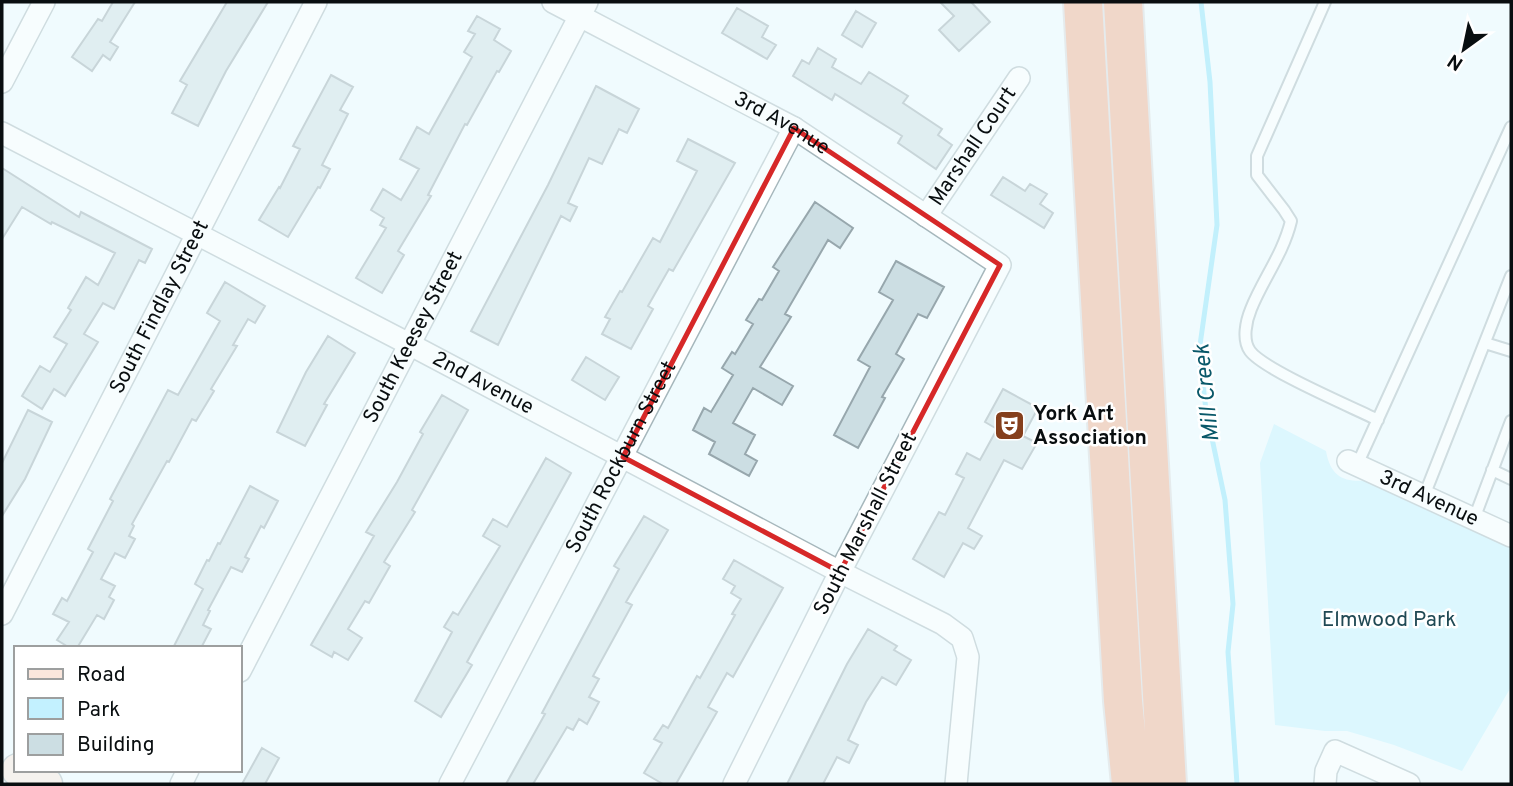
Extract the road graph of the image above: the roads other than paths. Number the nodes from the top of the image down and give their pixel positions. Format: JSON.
{"nodes":[{"id":1,"x":44,"y":2,"type":"edge"},
{"id":2,"x":316,"y":2,"type":"edge"},
{"id":3,"x":553,"y":2,"type":"edge"},
{"id":4,"x":1083,"y":2,"type":"edge"},
{"id":5,"x":1123,"y":2,"type":"edge"},
{"id":6,"x":1325,"y":2,"type":"edge"},
{"id":7,"x":584,"y":9,"type":"edge"},
{"id":8,"x":1019,"y":78,"type":"dead end"},
{"id":9,"x":2,"y":82,"type":"edge"},
{"id":10,"x":1511,"y":127,"type":"edge"},
{"id":11,"x":794,"y":128,"type":"junction"},
{"id":12,"x":2,"y":133,"type":"edge"},
{"id":13,"x":926,"y":216,"type":"junction"},
{"id":14,"x":196,"y":234,"type":"junction"},
{"id":15,"x":1000,"y":265,"type":"joint"},
{"id":16,"x":1511,"y":276,"type":"edge"},
{"id":17,"x":1485,"y":343,"type":"junction"},
{"id":18,"x":410,"y":344,"type":"junction"},
{"id":19,"x":1511,"y":351,"type":"edge"},
{"id":20,"x":1378,"y":420,"type":"junction"},
{"id":21,"x":1511,"y":421,"type":"edge"},
{"id":22,"x":623,"y":457,"type":"junction"},
{"id":23,"x":1352,"y":463,"type":"joint"},
{"id":24,"x":1492,"y":470,"type":"junction"},
{"id":25,"x":1511,"y":479,"type":"edge"},
{"id":26,"x":1424,"y":496,"type":"junction"},
{"id":27,"x":1474,"y":519,"type":"junction"},
{"id":28,"x":1511,"y":536,"type":"edge"},
{"id":29,"x":840,"y":572,"type":"junction"},
{"id":30,"x":2,"y":614,"type":"edge"},
{"id":31,"x":242,"y":667,"type":"edge"},
{"id":32,"x":1123,"y":701,"type":"junction"},
{"id":33,"x":21,"y":772,"type":"edge"},
{"id":34,"x":46,"y":784,"type":"edge"},
{"id":35,"x":450,"y":784,"type":"edge"},
{"id":36,"x":734,"y":784,"type":"edge"},
{"id":37,"x":956,"y":784,"type":"edge"},
{"id":38,"x":1122,"y":784,"type":"edge"},
{"id":39,"x":1131,"y":784,"type":"edge"},
{"id":40,"x":1167,"y":784,"type":"edge"},
{"id":41,"x":1325,"y":784,"type":"edge"},
{"id":42,"x":1409,"y":784,"type":"edge"}],
"edges":[{"from":1,"to":9,"type":"street"},
{"from":2,"to":14,"type":"street","name":"South Findlay Street"},
{"from":3,"to":7,"type":"street","name":"3rd Avenue"},
{"from":4,"to":32,"type":"highway"},
{"from":5,"to":40,"type":"highway"},
{"from":6,"to":20,"type":"lane"},
{"from":7,"to":11,"type":"street","name":"3rd Avenue"},
{"from":7,"to":18,"type":"street","name":"South Keesey Street"},
{"from":8,"to":13,"type":"street","name":"Marshall Court"},
{"from":10,"to":20,"type":"lane"},
{"from":11,"to":13,"type":"street","name":"3rd Avenue"},
{"from":11,"to":22,"type":"street","name":"South Rockburn Street"},
{"from":12,"to":14,"type":"street","name":"2nd Avenue"},
{"from":13,"to":15,"type":"street","name":"3rd Avenue"},
{"from":14,"to":18,"type":"street","name":"2nd Avenue"},
{"from":14,"to":30,"type":"street","name":"South Findlay Street"},
{"from":15,"to":29,"type":"street","name":"South Marshall Street"},
{"from":16,"to":17,"type":"lane"},
{"from":17,"to":19,"type":"lane"},
{"from":17,"to":26,"type":"lane"},
{"from":18,"to":22,"type":"street","name":"2nd Avenue"},
{"from":18,"to":31,"type":"street","name":"South Keesey Street"},
{"from":20,"to":23,"type":"lane"},
{"from":21,"to":24,"type":"lane"},
{"from":22,"to":29,"type":"street","name":"2nd Avenue"},
{"from":22,"to":35,"type":"street","name":"South Rockburn Street"},
{"from":23,"to":26,"type":"street","name":"3rd Avenue"},
{"from":24,"to":25,"type":"lane"},
{"from":24,"to":27,"type":"lane"},
{"from":26,"to":27,"type":"street","name":"3rd Avenue"},
{"from":27,"to":28,"type":"street","name":"3rd Avenue"},
{"from":29,"to":36,"type":"street","name":"South Marshall Street"},
{"from":29,"to":37,"type":"street","name":"2nd Avenue"},
{"from":32,"to":38,"type":"highway"},
{"from":32,"to":39,"type":"highway"},
{"from":33,"to":34,"type":"street"},
{"from":41,"to":42,"type":"street"}]}
